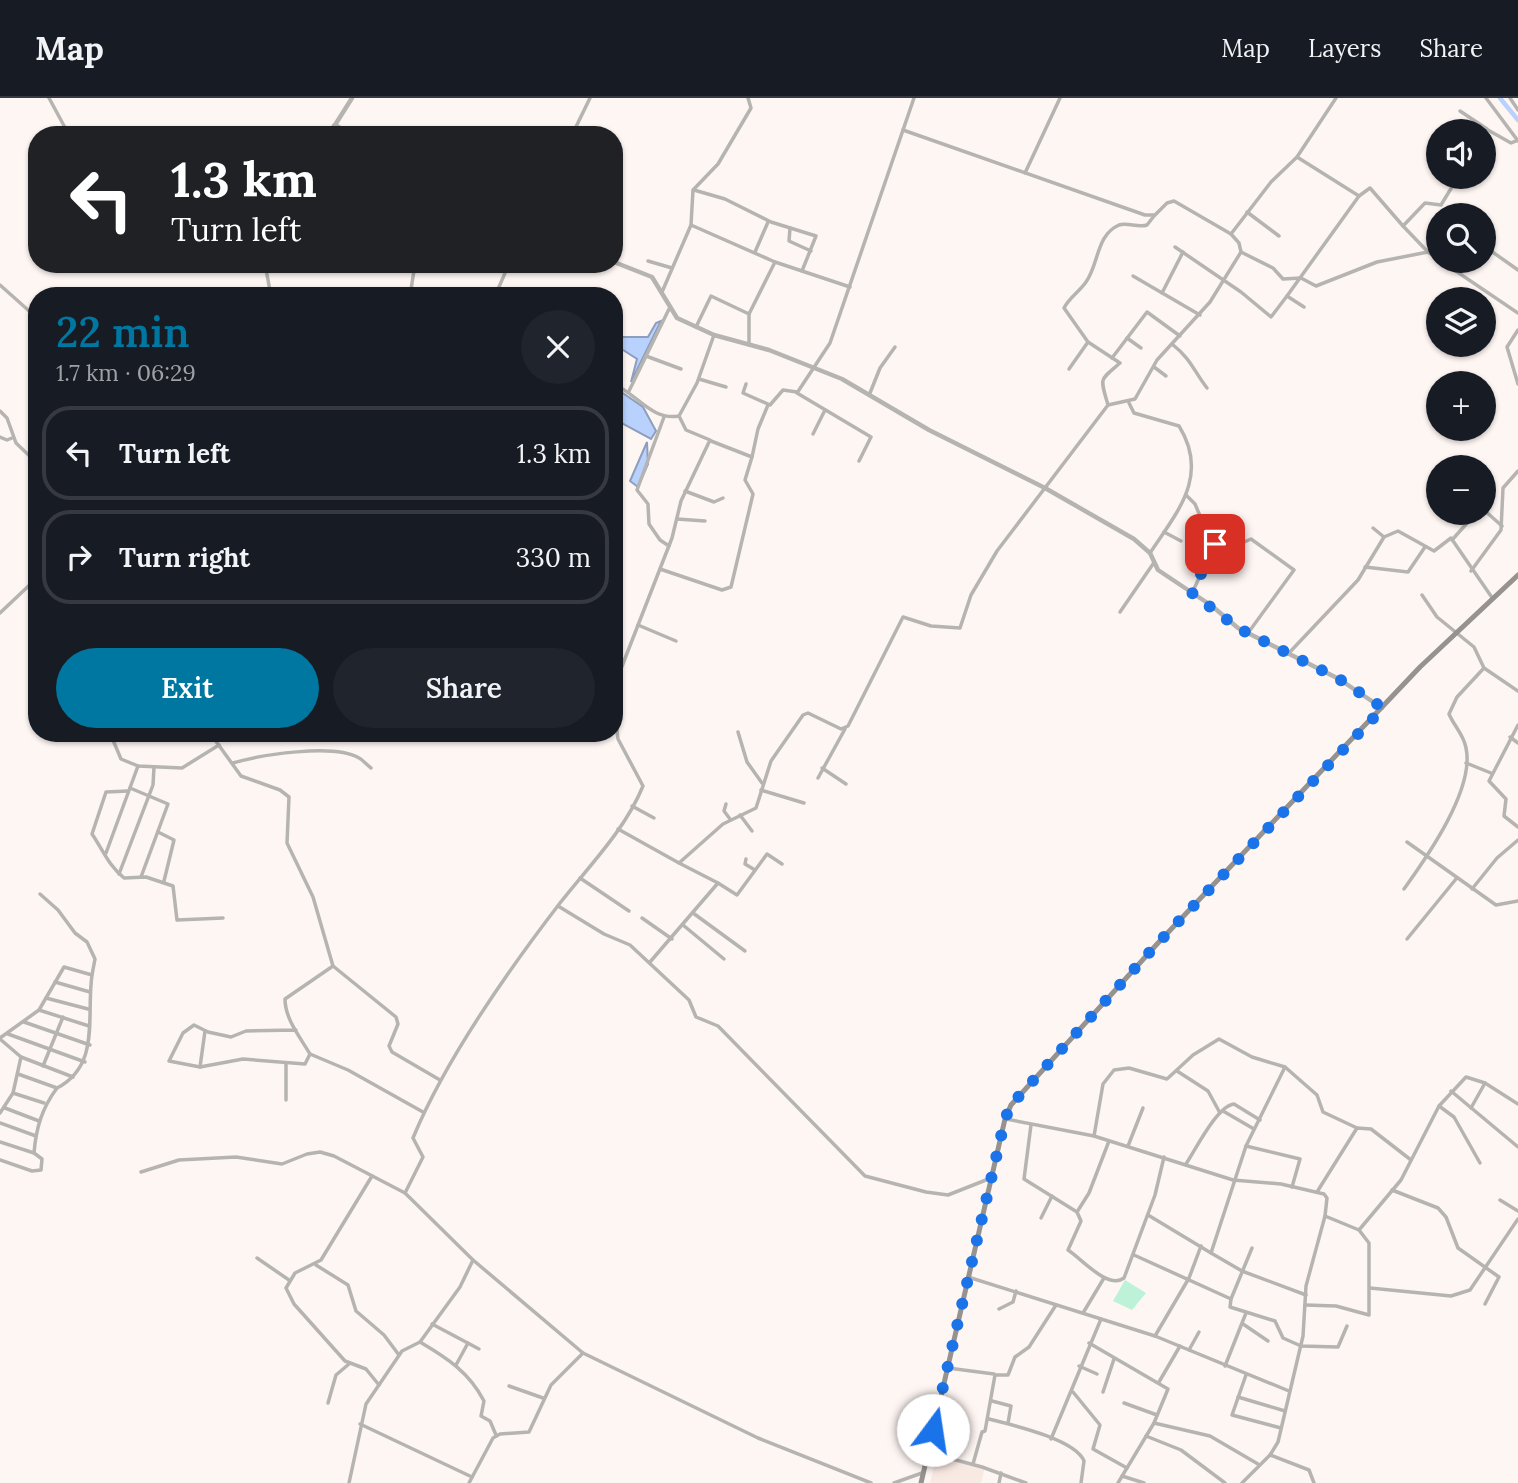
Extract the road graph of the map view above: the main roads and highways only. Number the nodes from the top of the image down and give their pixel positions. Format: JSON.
{"nodes":[{"id":1,"x":1517,"y":578,"type":"edge"},
{"id":2,"x":921,"y":1483,"type":"edge"}],
"edges":[{"from":1,"to":2,"type":"main road"}]}
